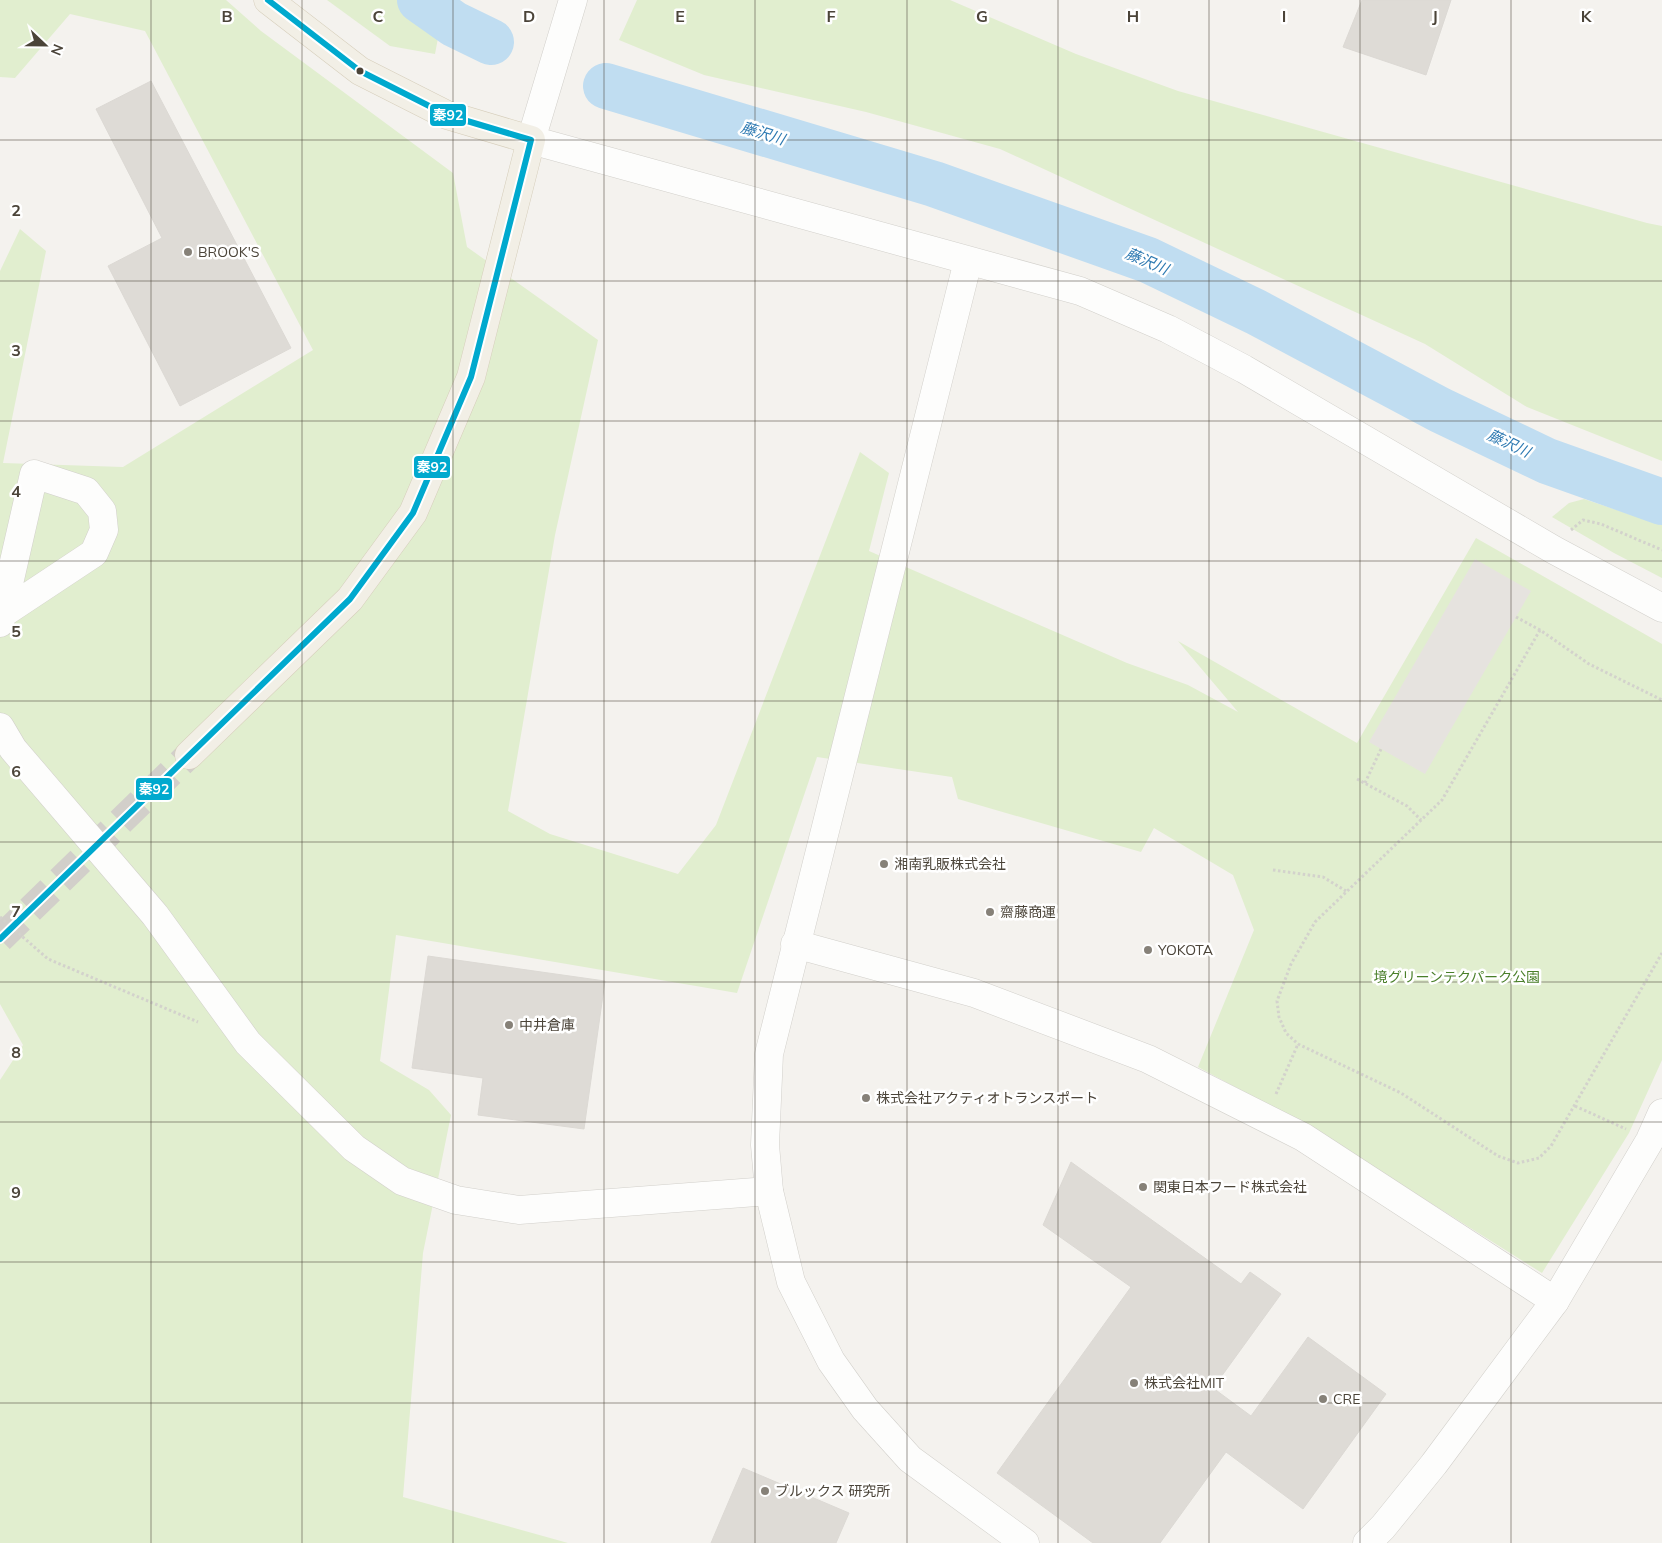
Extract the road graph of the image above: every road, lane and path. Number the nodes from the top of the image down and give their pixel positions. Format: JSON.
{"nodes":[{"id":1,"x":268,"y":0,"type":"edge"},
{"id":2,"x":574,"y":0,"type":"edge"},
{"id":3,"x":531,"y":140,"type":"junction"},
{"id":4,"x":968,"y":261,"type":"junction"},
{"id":5,"x":1554,"y":550,"type":"junction"},
{"id":6,"x":1662,"y":550,"type":"edge"},
{"id":7,"x":1662,"y":608,"type":"edge"},
{"id":8,"x":1516,"y":617,"type":"dead end"},
{"id":9,"x":1,"y":618,"type":"edge"},
{"id":10,"x":1540,"y":630,"type":"junction"},
{"id":11,"x":1662,"y":700,"type":"edge"},
{"id":12,"x":0,"y":727,"type":"edge"},
{"id":13,"x":1381,"y":749,"type":"dead end"},
{"id":14,"x":188,"y":755,"type":"tunnel mouth"},
{"id":15,"x":1357,"y":779,"type":"dead end"},
{"id":16,"x":1365,"y":783,"type":"junction"},
{"id":17,"x":1421,"y":820,"type":"junction"},
{"id":18,"x":1273,"y":870,"type":"dead end"},
{"id":19,"x":1346,"y":890,"type":"junction"},
{"id":20,"x":0,"y":917,"type":"edge"},
{"id":21,"x":795,"y":944,"type":"junction"},
{"id":22,"x":1662,"y":952,"type":"edge"},
{"id":23,"x":202,"y":1024,"type":"dead end"},
{"id":24,"x":1298,"y":1044,"type":"junction"},
{"id":25,"x":1575,"y":1106,"type":"junction"},
{"id":26,"x":1662,"y":1113,"type":"edge"},
{"id":27,"x":1266,"y":1118,"type":"junction"},
{"id":28,"x":1650,"y":1140,"type":"junction"},
{"id":29,"x":768,"y":1190,"type":"junction"},
{"id":30,"x":1555,"y":1301,"type":"junction"},
{"id":31,"x":1025,"y":1543,"type":"edge"},
{"id":32,"x":1367,"y":1543,"type":"edge"}],
"edges":[{"from":1,"to":3,"type":"main road"},
{"from":2,"to":3,"type":"street"},
{"from":3,"to":4,"type":"street"},
{"from":3,"to":14,"type":"main road"},
{"from":4,"to":5,"type":"street"},
{"from":4,"to":21,"type":"street"},
{"from":5,"to":6,"type":"path"},
{"from":5,"to":7,"type":"street"},
{"from":8,"to":10,"type":"path"},
{"from":9,"to":9,"type":"street"},
{"from":10,"to":11,"type":"path"},
{"from":10,"to":17,"type":"path"},
{"from":12,"to":29,"type":"street"},
{"from":13,"to":16,"type":"path"},
{"from":15,"to":16,"type":"path"},
{"from":16,"to":17,"type":"path"},
{"from":17,"to":19,"type":"path"},
{"from":18,"to":19,"type":"path"},
{"from":19,"to":24,"type":"path"},
{"from":20,"to":23,"type":"path"},
{"from":21,"to":27,"type":"street"},
{"from":21,"to":29,"type":"street"},
{"from":22,"to":25,"type":"path"},
{"from":24,"to":25,"type":"path"},
{"from":24,"to":27,"type":"path"},
{"from":25,"to":28,"type":"path"},
{"from":26,"to":28,"type":"street"},
{"from":27,"to":30,"type":"street"},
{"from":28,"to":30,"type":"street"},
{"from":29,"to":31,"type":"street"},
{"from":30,"to":32,"type":"street"}]}
